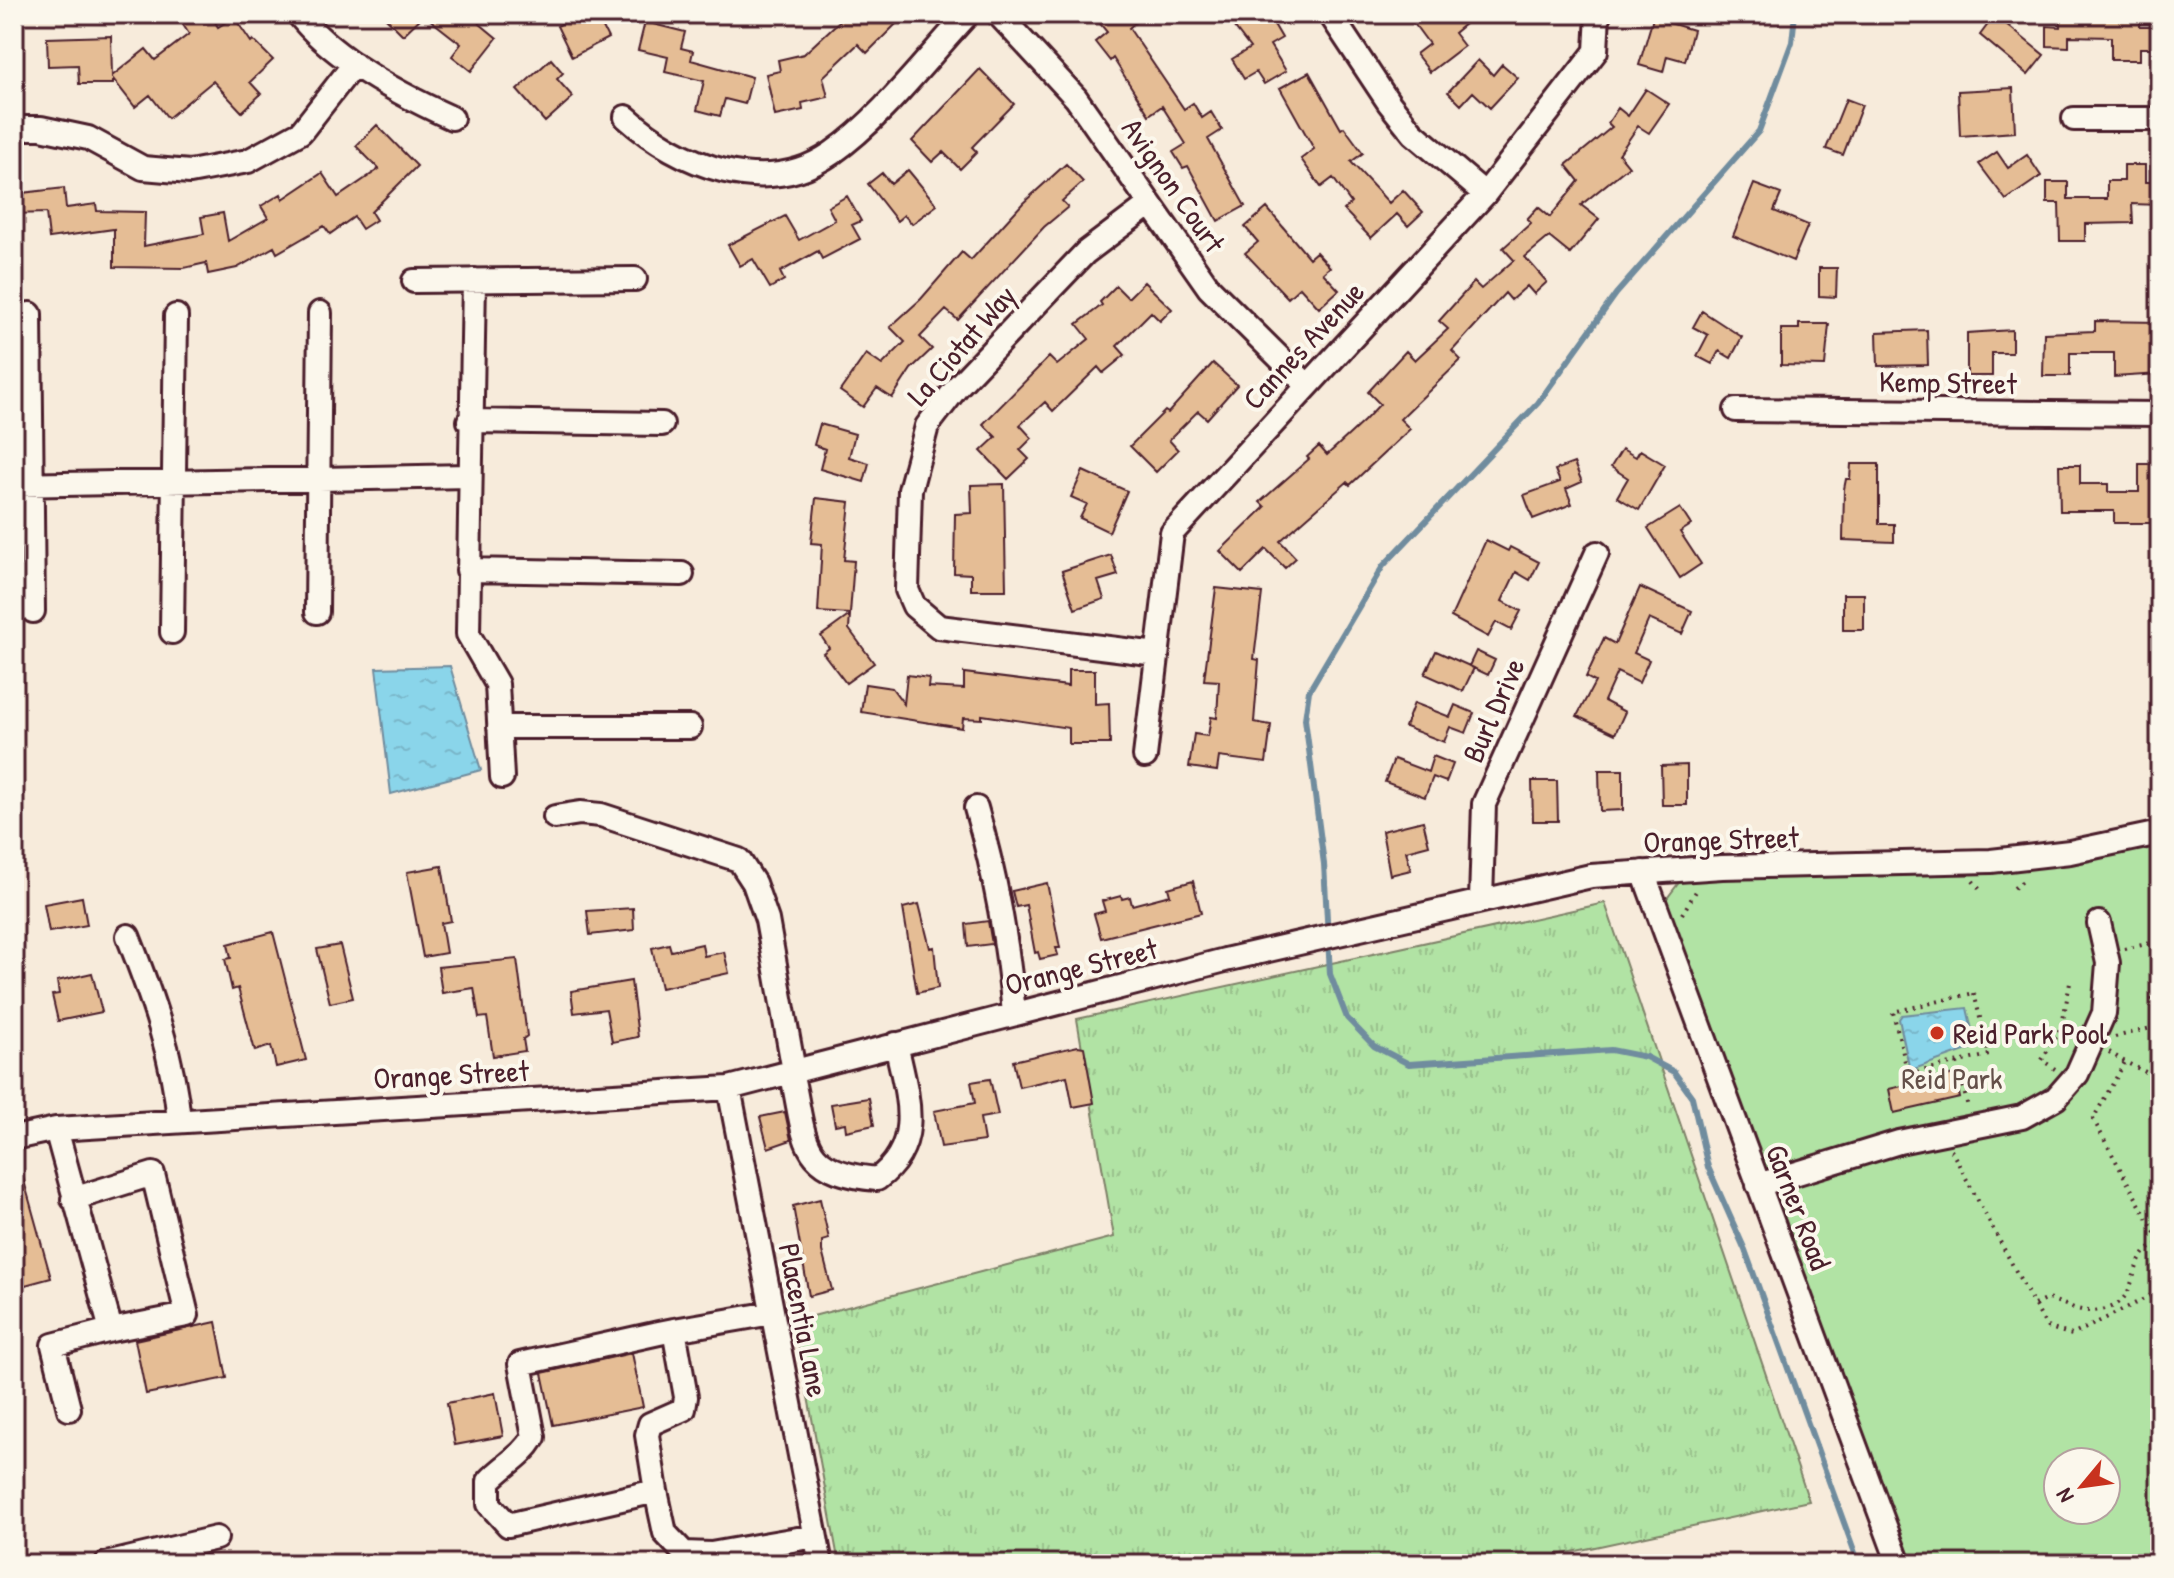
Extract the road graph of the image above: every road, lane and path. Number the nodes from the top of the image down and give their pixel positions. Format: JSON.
{"nodes":[{"id":1,"x":298,"y":14,"type":"edge"},
{"id":2,"x":968,"y":14,"type":"edge"},
{"id":3,"x":998,"y":14,"type":"edge"},
{"id":4,"x":1330,"y":14,"type":"edge"},
{"id":5,"x":1598,"y":14,"type":"edge"},
{"id":6,"x":354,"y":64,"type":"junction"},
{"id":7,"x":626,"y":117,"type":"dead end"},
{"id":8,"x":452,"y":118,"type":"dead end"},
{"id":9,"x":2074,"y":119,"type":"dead end"},
{"id":10,"x":2160,"y":119,"type":"edge"},
{"id":11,"x":14,"y":128,"type":"edge"},
{"id":12,"x":1485,"y":194,"type":"junction"},
{"id":13,"x":1150,"y":204,"type":"junction"},
{"id":14,"x":635,"y":279,"type":"dead end"},
{"id":15,"x":474,"y":280,"type":"junction"},
{"id":16,"x":414,"y":281,"type":"dead end"},
{"id":17,"x":320,"y":313,"type":"dead end"},
{"id":18,"x":30,"y":314,"type":"dead end"},
{"id":19,"x":176,"y":316,"type":"dead end"},
{"id":20,"x":1307,"y":385,"type":"junction"},
{"id":21,"x":1736,"y":410,"type":"dead end"},
{"id":22,"x":2160,"y":414,"type":"edge"},
{"id":23,"x":469,"y":421,"type":"junction"},
{"id":24,"x":662,"y":424,"type":"dead end"},
{"id":25,"x":468,"y":476,"type":"junction"},
{"id":26,"x":318,"y":479,"type":"junction"},
{"id":27,"x":172,"y":482,"type":"junction"},
{"id":28,"x":23,"y":485,"type":"edge"},
{"id":29,"x":1597,"y":553,"type":"dead end"},
{"id":30,"x":468,"y":570,"type":"junction"},
{"id":31,"x":682,"y":574,"type":"dead end"},
{"id":32,"x":33,"y":611,"type":"dead end"},
{"id":33,"x":317,"y":612,"type":"dead end"},
{"id":34,"x":172,"y":632,"type":"dead end"},
{"id":35,"x":1157,"y":654,"type":"junction"},
{"id":36,"x":499,"y":727,"type":"junction"},
{"id":37,"x":690,"y":727,"type":"dead end"},
{"id":38,"x":1145,"y":756,"type":"dead end"},
{"id":39,"x":502,"y":777,"type":"dead end"},
{"id":40,"x":976,"y":808,"type":"dead end"},
{"id":41,"x":555,"y":817,"type":"dead end"},
{"id":42,"x":2160,"y":833,"type":"edge"},
{"id":43,"x":1643,"y":872,"type":"junction"},
{"id":44,"x":1964,"y":880,"type":"dead end"},
{"id":45,"x":1701,"y":884,"type":"dead end"},
{"id":46,"x":1981,"y":891,"type":"dead end"},
{"id":47,"x":1481,"y":900,"type":"junction"},
{"id":48,"x":1680,"y":917,"type":"dead end"},
{"id":49,"x":2099,"y":923,"type":"dead end"},
{"id":50,"x":128,"y":936,"type":"dead end"},
{"id":51,"x":2070,"y":983,"type":"dead end"},
{"id":52,"x":2160,"y":997,"type":"edge"},
{"id":53,"x":1014,"y":1014,"type":"junction"},
{"id":54,"x":896,"y":1044,"type":"junction"},
{"id":55,"x":2125,"y":1062,"type":"junction"},
{"id":56,"x":1957,"y":1063,"type":"junction"},
{"id":57,"x":792,"y":1071,"type":"junction"},
{"id":58,"x":2059,"y":1074,"type":"dead end"},
{"id":59,"x":2160,"y":1079,"type":"edge"},
{"id":60,"x":729,"y":1088,"type":"junction"},
{"id":61,"x":1979,"y":1105,"type":"dead end"},
{"id":62,"x":1968,"y":1107,"type":"junction"},
{"id":63,"x":1955,"y":1109,"type":"dead end"},
{"id":64,"x":179,"y":1120,"type":"junction"},
{"id":65,"x":56,"y":1129,"type":"junction"},
{"id":66,"x":14,"y":1138,"type":"edge"},
{"id":67,"x":1949,"y":1147,"type":"dead end"},
{"id":68,"x":1758,"y":1185,"type":"junction"},
{"id":69,"x":73,"y":1199,"type":"junction"},
{"id":70,"x":2160,"y":1242,"type":"edge"},
{"id":71,"x":2160,"y":1291,"type":"edge"},
{"id":72,"x":2034,"y":1305,"type":"junction"},
{"id":73,"x":772,"y":1313,"type":"junction"},
{"id":74,"x":111,"y":1330,"type":"junction"},
{"id":75,"x":674,"y":1330,"type":"junction"},
{"id":76,"x":69,"y":1409,"type":"dead end"},
{"id":77,"x":656,"y":1491,"type":"junction"},
{"id":78,"x":815,"y":1536,"type":"junction"},
{"id":79,"x":216,"y":1538,"type":"dead end"},
{"id":80,"x":106,"y":1564,"type":"edge"},
{"id":81,"x":821,"y":1564,"type":"edge"},
{"id":82,"x":1899,"y":1564,"type":"edge"}],
"edges":[{"from":1,"to":6,"type":"street"},
{"from":2,"to":7,"type":"street"},
{"from":3,"to":13,"type":"street","name":"Avignon Court"},
{"from":4,"to":12,"type":"street"},
{"from":5,"to":12,"type":"street","name":"Cannes Avenue"},
{"from":6,"to":8,"type":"street"},
{"from":6,"to":11,"type":"street"},
{"from":9,"to":10,"type":"street"},
{"from":12,"to":20,"type":"street","name":"Cannes Avenue"},
{"from":13,"to":20,"type":"street","name":"Avignon Court"},
{"from":13,"to":35,"type":"street","name":"La Ciotat Way"},
{"from":14,"to":15,"type":"street"},
{"from":15,"to":16,"type":"street"},
{"from":15,"to":23,"type":"street"},
{"from":17,"to":26,"type":"street"},
{"from":18,"to":28,"type":"street"},
{"from":19,"to":27,"type":"street"},
{"from":20,"to":35,"type":"street","name":"Cannes Avenue"},
{"from":21,"to":22,"type":"street","name":"Kemp Street"},
{"from":23,"to":24,"type":"street"},
{"from":23,"to":25,"type":"street"},
{"from":25,"to":26,"type":"street"},
{"from":25,"to":30,"type":"street"},
{"from":26,"to":27,"type":"street"},
{"from":26,"to":33,"type":"street"},
{"from":27,"to":28,"type":"street"},
{"from":27,"to":34,"type":"street"},
{"from":28,"to":32,"type":"street"},
{"from":29,"to":47,"type":"street","name":"Burl Drive"},
{"from":30,"to":31,"type":"street"},
{"from":30,"to":36,"type":"street"},
{"from":35,"to":38,"type":"street","name":"Cannes Avenue"},
{"from":36,"to":37,"type":"street"},
{"from":36,"to":39,"type":"street"},
{"from":40,"to":53,"type":"street"},
{"from":41,"to":57,"type":"street"},
{"from":42,"to":43,"type":"street","name":"Orange Street"},
{"from":43,"to":47,"type":"street","name":"Orange Street"},
{"from":43,"to":68,"type":"street","name":"Garner Road"},
{"from":44,"to":46,"type":"path"},
{"from":45,"to":48,"type":"path"},
{"from":47,"to":53,"type":"street","name":"Orange Street"},
{"from":49,"to":68,"type":"street"},
{"from":50,"to":64,"type":"street"},
{"from":51,"to":58,"type":"path"},
{"from":52,"to":55,"type":"path"},
{"from":53,"to":54,"type":"street","name":"Orange Street"},
{"from":54,"to":57,"type":"street","name":"Orange Street"},
{"from":54,"to":57,"type":"street"},
{"from":55,"to":59,"type":"path"},
{"from":55,"to":70,"type":"path"},
{"from":56,"to":56,"type":"path"},
{"from":56,"to":62,"type":"path"},
{"from":57,"to":60,"type":"street","name":"Orange Street"},
{"from":60,"to":64,"type":"street","name":"Orange Street"},
{"from":60,"to":73,"type":"street","name":"Placentia Lane"},
{"from":61,"to":62,"type":"path"},
{"from":62,"to":63,"type":"path"},
{"from":64,"to":65,"type":"street","name":"Orange Street"},
{"from":65,"to":66,"type":"street","name":"Orange Street"},
{"from":65,"to":69,"type":"street"},
{"from":67,"to":72,"type":"path"},
{"from":68,"to":82,"type":"street","name":"Garner Road"},
{"from":69,"to":74,"type":"street"},
{"from":69,"to":74,"type":"street"},
{"from":70,"to":72,"type":"path"},
{"from":71,"to":72,"type":"path"},
{"from":73,"to":75,"type":"street"},
{"from":73,"to":78,"type":"street","name":"Placentia Lane"},
{"from":74,"to":76,"type":"street"},
{"from":75,"to":77,"type":"street"},
{"from":75,"to":77,"type":"street"},
{"from":77,"to":78,"type":"street"},
{"from":78,"to":81,"type":"street","name":"Placentia Lane"},
{"from":79,"to":80,"type":"street"}]}
